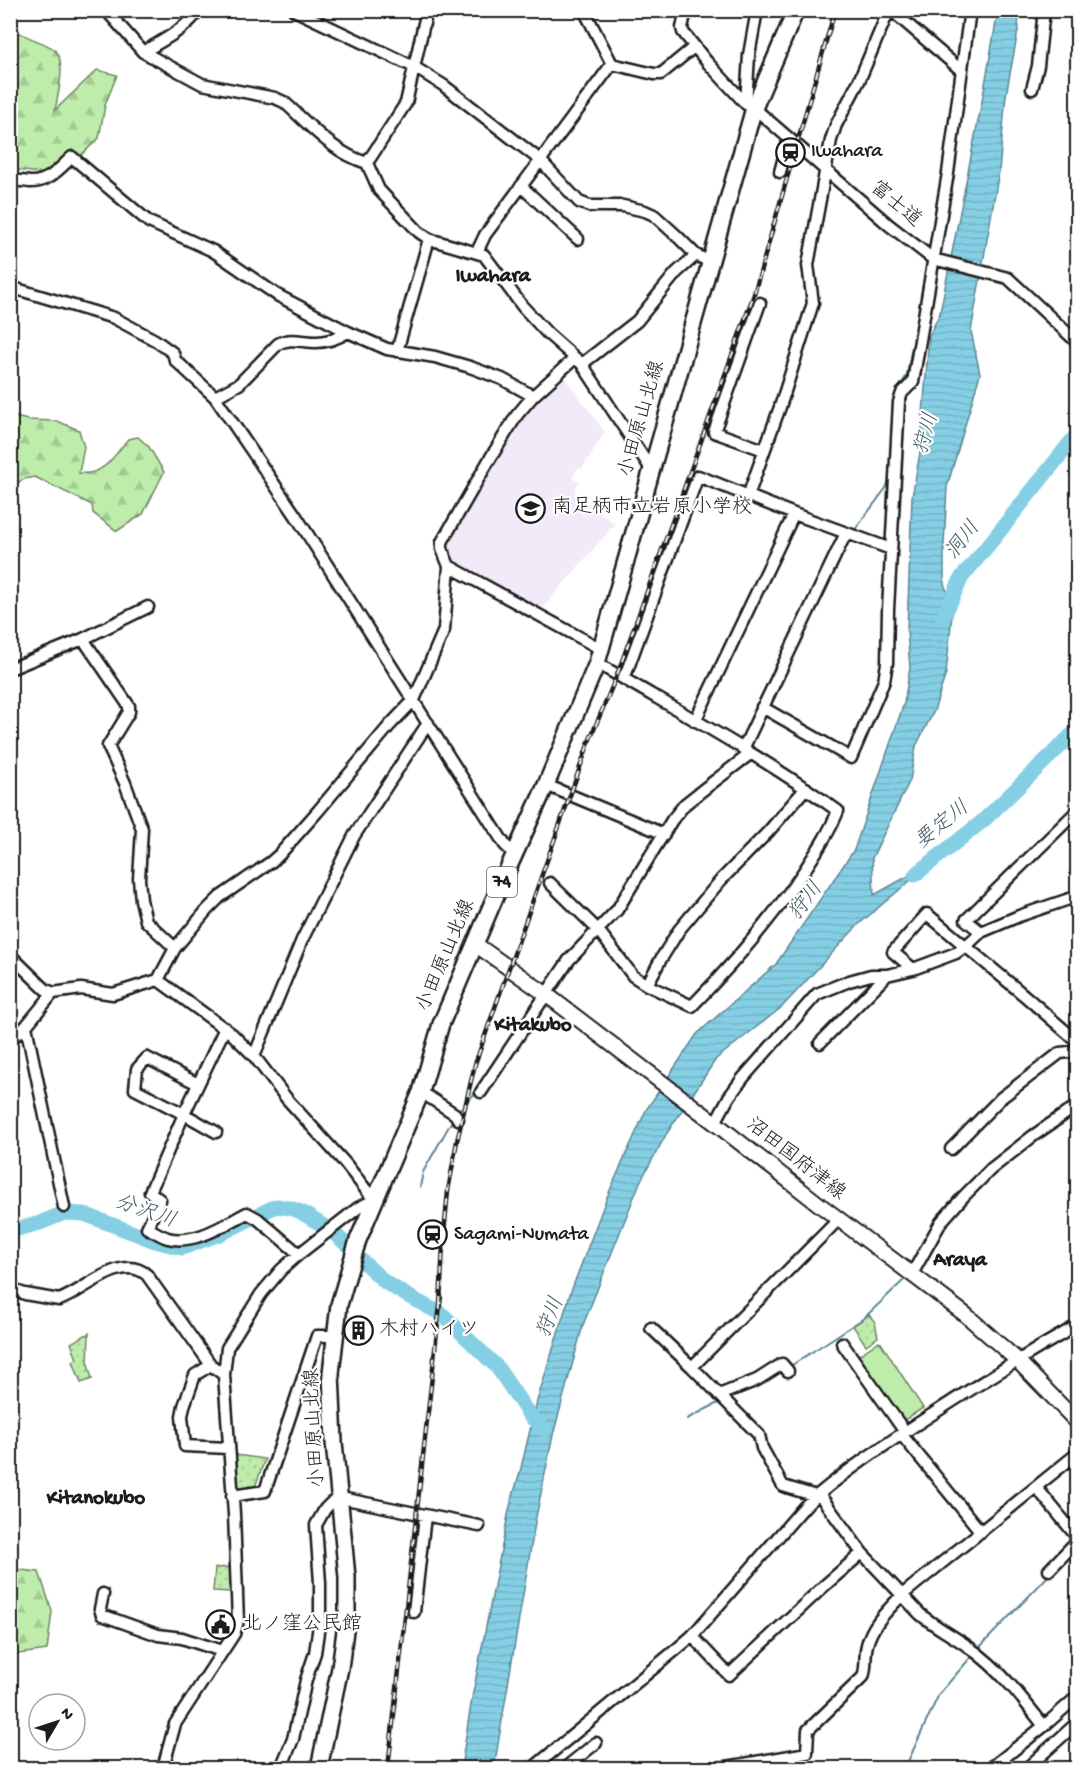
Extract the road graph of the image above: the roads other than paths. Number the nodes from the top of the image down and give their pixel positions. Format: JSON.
{"nodes":[{"id":1,"x":106,"y":10,"type":"edge"},
{"id":2,"x":199,"y":10,"type":"edge"},
{"id":3,"x":294,"y":10,"type":"edge"},
{"id":4,"x":427,"y":10,"type":"edge"},
{"id":5,"x":584,"y":10,"type":"edge"},
{"id":6,"x":686,"y":10,"type":"edge"},
{"id":7,"x":757,"y":10,"type":"edge"},
{"id":8,"x":796,"y":10,"type":"edge"},
{"id":9,"x":890,"y":10,"type":"edge"},
{"id":10,"x":970,"y":10,"type":"edge"},
{"id":11,"x":1044,"y":10,"type":"edge"},
{"id":12,"x":694,"y":47,"type":"junction"},
{"id":13,"x":143,"y":52,"type":"junction"},
{"id":14,"x":612,"y":64,"type":"junction"},
{"id":15,"x":414,"y":67,"type":"junction"},
{"id":16,"x":962,"y":71,"type":"junction"},
{"id":17,"x":1032,"y":89,"type":"dead end"},
{"id":18,"x":750,"y":106,"type":"junction"},
{"id":19,"x":789,"y":138,"type":"junction"},
{"id":20,"x":540,"y":160,"type":"junction"},
{"id":21,"x":367,"y":163,"type":"junction"},
{"id":22,"x":825,"y":169,"type":"junction"},
{"id":23,"x":780,"y":172,"type":"dead end"},
{"id":24,"x":10,"y":180,"type":"edge"},
{"id":25,"x":521,"y":186,"type":"junction"},
{"id":26,"x":429,"y":239,"type":"junction"},
{"id":27,"x":578,"y":239,"type":"dead end"},
{"id":28,"x":477,"y":252,"type":"junction"},
{"id":29,"x":703,"y":259,"type":"junction"},
{"id":30,"x":934,"y":259,"type":"junction"},
{"id":31,"x":10,"y":287,"type":"edge"},
{"id":32,"x":760,"y":303,"type":"dead end"},
{"id":33,"x":348,"y":332,"type":"junction"},
{"id":34,"x":1077,"y":343,"type":"edge"},
{"id":35,"x":397,"y":351,"type":"junction"},
{"id":36,"x":579,"y":361,"type":"junction"},
{"id":37,"x":533,"y":396,"type":"junction"},
{"id":38,"x":215,"y":397,"type":"junction"},
{"id":39,"x":764,"y":450,"type":"junction"},
{"id":40,"x":651,"y":469,"type":"junction"},
{"id":41,"x":748,"y":496,"type":"junction"},
{"id":42,"x":794,"y":514,"type":"junction"},
{"id":43,"x":846,"y":533,"type":"junction"},
{"id":44,"x":891,"y":549,"type":"junction"},
{"id":45,"x":449,"y":566,"type":"junction"},
{"id":46,"x":148,"y":607,"type":"dead end"},
{"id":47,"x":83,"y":639,"type":"junction"},
{"id":48,"x":599,"y":656,"type":"junction"},
{"id":49,"x":10,"y":669,"type":"edge"},
{"id":50,"x":624,"y":680,"type":"junction"},
{"id":51,"x":414,"y":700,"type":"junction"},
{"id":52,"x":762,"y":707,"type":"junction"},
{"id":53,"x":695,"y":721,"type":"junction"},
{"id":54,"x":428,"y":723,"type":"junction"},
{"id":55,"x":747,"y":752,"type":"junction"},
{"id":56,"x":546,"y":785,"type":"junction"},
{"id":57,"x":806,"y":788,"type":"junction"},
{"id":58,"x":1077,"y":810,"type":"edge"},
{"id":59,"x":664,"y":834,"type":"junction"},
{"id":60,"x":515,"y":855,"type":"junction"},
{"id":61,"x":550,"y":883,"type":"dead end"},
{"id":62,"x":1077,"y":896,"type":"edge"},
{"id":63,"x":598,"y":930,"type":"junction"},
{"id":64,"x":981,"y":932,"type":"junction"},
{"id":65,"x":475,"y":944,"type":"junction"},
{"id":66,"x":966,"y":946,"type":"junction"},
{"id":67,"x":174,"y":948,"type":"junction"},
{"id":68,"x":10,"y":955,"type":"edge"},
{"id":69,"x":913,"y":969,"type":"junction"},
{"id":70,"x":887,"y":975,"type":"junction"},
{"id":71,"x":158,"y":980,"type":"junction"},
{"id":72,"x":647,"y":985,"type":"junction"},
{"id":73,"x":53,"y":993,"type":"junction"},
{"id":74,"x":547,"y":995,"type":"junction"},
{"id":75,"x":26,"y":1026,"type":"junction"},
{"id":76,"x":225,"y":1028,"type":"junction"},
{"id":77,"x":10,"y":1040,"type":"edge"},
{"id":78,"x":1077,"y":1042,"type":"edge"},
{"id":79,"x":820,"y":1043,"type":"dead end"},
{"id":80,"x":1077,"y":1051,"type":"edge"},
{"id":81,"x":254,"y":1056,"type":"junction"},
{"id":82,"x":198,"y":1084,"type":"junction"},
{"id":83,"x":421,"y":1092,"type":"junction"},
{"id":84,"x":482,"y":1092,"type":"dead end"},
{"id":85,"x":1077,"y":1105,"type":"edge"},
{"id":86,"x":184,"y":1114,"type":"junction"},
{"id":87,"x":458,"y":1119,"type":"dead end"},
{"id":88,"x":715,"y":1123,"type":"junction"},
{"id":89,"x":216,"y":1132,"type":"dead end"},
{"id":90,"x":951,"y":1149,"type":"dead end"},
{"id":91,"x":374,"y":1200,"type":"junction"},
{"id":92,"x":63,"y":1207,"type":"dead end"},
{"id":93,"x":839,"y":1219,"type":"junction"},
{"id":94,"x":299,"y":1254,"type":"junction"},
{"id":95,"x":912,"y":1274,"type":"junction"},
{"id":96,"x":10,"y":1289,"type":"edge"},
{"id":97,"x":1077,"y":1325,"type":"edge"},
{"id":98,"x":651,"y":1328,"type":"dead end"},
{"id":99,"x":334,"y":1336,"type":"junction"},
{"id":100,"x":842,"y":1343,"type":"dead end"},
{"id":101,"x":1017,"y":1360,"type":"junction"},
{"id":102,"x":211,"y":1365,"type":"junction"},
{"id":103,"x":692,"y":1367,"type":"junction"},
{"id":104,"x":785,"y":1368,"type":"dead end"},
{"id":105,"x":224,"y":1376,"type":"junction"},
{"id":106,"x":719,"y":1395,"type":"junction"},
{"id":107,"x":1077,"y":1423,"type":"edge"},
{"id":108,"x":903,"y":1433,"type":"junction"},
{"id":109,"x":228,"y":1448,"type":"junction"},
{"id":110,"x":1077,"y":1453,"type":"edge"},
{"id":111,"x":1036,"y":1487,"type":"junction"},
{"id":112,"x":818,"y":1495,"type":"junction"},
{"id":113,"x":232,"y":1496,"type":"junction"},
{"id":114,"x":341,"y":1498,"type":"junction"},
{"id":115,"x":425,"y":1516,"type":"junction"},
{"id":116,"x":479,"y":1526,"type":"dead end"},
{"id":117,"x":981,"y":1532,"type":"junction"},
{"id":118,"x":1077,"y":1539,"type":"edge"},
{"id":119,"x":862,"y":1553,"type":"junction"},
{"id":120,"x":1049,"y":1570,"type":"dead end"},
{"id":121,"x":103,"y":1594,"type":"dead end"},
{"id":122,"x":902,"y":1596,"type":"junction"},
{"id":123,"x":414,"y":1612,"type":"dead end"},
{"id":124,"x":692,"y":1636,"type":"junction"},
{"id":125,"x":222,"y":1651,"type":"junction"},
{"id":126,"x":1077,"y":1696,"type":"edge"},
{"id":127,"x":1077,"y":1722,"type":"edge"},
{"id":128,"x":1044,"y":1726,"type":"junction"},
{"id":129,"x":596,"y":1743,"type":"dead end"},
{"id":130,"x":163,"y":1768,"type":"edge"},
{"id":131,"x":281,"y":1768,"type":"edge"},
{"id":132,"x":319,"y":1768,"type":"edge"},
{"id":133,"x":533,"y":1768,"type":"edge"},
{"id":134,"x":565,"y":1768,"type":"edge"},
{"id":135,"x":722,"y":1768,"type":"edge"},
{"id":136,"x":991,"y":1768,"type":"edge"},
{"id":137,"x":1027,"y":1768,"type":"edge"}],
"edges":[{"from":1,"to":13,"type":"street"},
{"from":2,"to":13,"type":"street"},
{"from":3,"to":15,"type":"street"},
{"from":4,"to":15,"type":"street"},
{"from":5,"to":14,"type":"street"},
{"from":6,"to":12,"type":"street"},
{"from":7,"to":18,"type":"street"},
{"from":8,"to":18,"type":"main road","name":"小田原山北線","number":"74"},
{"from":9,"to":16,"type":"street"},
{"from":9,"to":22,"type":"street"},
{"from":10,"to":16,"type":"street"},
{"from":11,"to":17,"type":"street"},
{"from":12,"to":14,"type":"street"},
{"from":12,"to":18,"type":"street","name":"富士道"},
{"from":13,"to":21,"type":"street"},
{"from":14,"to":20,"type":"street"},
{"from":15,"to":20,"type":"street"},
{"from":15,"to":21,"type":"street"},
{"from":16,"to":30,"type":"street"},
{"from":18,"to":19,"type":"street","name":"富士道"},
{"from":18,"to":29,"type":"main road","name":"小田原山北線","number":"74"},
{"from":19,"to":22,"type":"street","name":"富士道"},
{"from":19,"to":23,"type":"street"},
{"from":20,"to":25,"type":"street"},
{"from":20,"to":29,"type":"street"},
{"from":21,"to":26,"type":"street"},
{"from":22,"to":30,"type":"street","name":"富士道"},
{"from":22,"to":39,"type":"street"},
{"from":24,"to":33,"type":"street"},
{"from":25,"to":27,"type":"street"},
{"from":25,"to":28,"type":"street"},
{"from":26,"to":28,"type":"street"},
{"from":26,"to":35,"type":"street"},
{"from":28,"to":36,"type":"street"},
{"from":29,"to":36,"type":"street"},
{"from":29,"to":40,"type":"main road","name":"小田原山北線","number":"74"},
{"from":30,"to":34,"type":"street","name":"富士道"},
{"from":30,"to":44,"type":"street"},
{"from":31,"to":38,"type":"street"},
{"from":32,"to":39,"type":"street"},
{"from":33,"to":35,"type":"street"},
{"from":33,"to":38,"type":"street"},
{"from":35,"to":37,"type":"street"},
{"from":36,"to":37,"type":"street"},
{"from":36,"to":40,"type":"street"},
{"from":37,"to":45,"type":"street"},
{"from":38,"to":51,"type":"street"},
{"from":39,"to":41,"type":"street"},
{"from":40,"to":48,"type":"main road","name":"小田原山北線","number":"74"},
{"from":41,"to":42,"type":"street"},
{"from":41,"to":50,"type":"street"},
{"from":42,"to":43,"type":"street"},
{"from":42,"to":53,"type":"street"},
{"from":43,"to":44,"type":"street"},
{"from":43,"to":52,"type":"street"},
{"from":44,"to":52,"type":"street"},
{"from":45,"to":48,"type":"street"},
{"from":45,"to":51,"type":"street"},
{"from":46,"to":47,"type":"street"},
{"from":47,"to":49,"type":"street"},
{"from":47,"to":67,"type":"street"},
{"from":48,"to":50,"type":"street"},
{"from":48,"to":56,"type":"main road","name":"小田原山北線","number":"74"},
{"from":50,"to":53,"type":"street"},
{"from":51,"to":54,"type":"street"},
{"from":51,"to":67,"type":"street"},
{"from":52,"to":55,"type":"street"},
{"from":53,"to":55,"type":"street"},
{"from":54,"to":60,"type":"street"},
{"from":54,"to":81,"type":"street"},
{"from":55,"to":57,"type":"street"},
{"from":55,"to":59,"type":"street"},
{"from":56,"to":59,"type":"street"},
{"from":56,"to":60,"type":"main road","name":"小田原山北線","number":"74"},
{"from":57,"to":72,"type":"street"},
{"from":57,"to":72,"type":"street"},
{"from":58,"to":64,"type":"street"},
{"from":59,"to":63,"type":"street"},
{"from":60,"to":65,"type":"main road","name":"小田原山北線","number":"74"},
{"from":61,"to":63,"type":"street"},
{"from":62,"to":64,"type":"street"},
{"from":63,"to":72,"type":"street"},
{"from":63,"to":74,"type":"street"},
{"from":64,"to":66,"type":"street"},
{"from":65,"to":74,"type":"main road","name":"沼田国府津線"},
{"from":65,"to":83,"type":"main road","name":"小田原山北線","number":"74"},
{"from":66,"to":69,"type":"street"},
{"from":66,"to":69,"type":"street"},
{"from":66,"to":78,"type":"street"},
{"from":67,"to":71,"type":"street"},
{"from":68,"to":73,"type":"street"},
{"from":69,"to":70,"type":"street"},
{"from":70,"to":79,"type":"street"},
{"from":70,"to":88,"type":"street"},
{"from":71,"to":73,"type":"street"},
{"from":71,"to":76,"type":"street"},
{"from":73,"to":75,"type":"street"},
{"from":74,"to":84,"type":"street"},
{"from":74,"to":88,"type":"main road","name":"沼田国府津線"},
{"from":75,"to":77,"type":"street"},
{"from":75,"to":92,"type":"street"},
{"from":76,"to":81,"type":"street"},
{"from":76,"to":82,"type":"street"},
{"from":80,"to":90,"type":"street"},
{"from":81,"to":91,"type":"street"},
{"from":82,"to":86,"type":"street"},
{"from":82,"to":86,"type":"street"},
{"from":83,"to":87,"type":"street"},
{"from":83,"to":91,"type":"main road","name":"小田原山北線","number":"74"},
{"from":85,"to":95,"type":"street"},
{"from":86,"to":89,"type":"street"},
{"from":86,"to":94,"type":"street"},
{"from":88,"to":93,"type":"main road","name":"沼田国府津線"},
{"from":91,"to":94,"type":"street"},
{"from":91,"to":99,"type":"main road","name":"小田原山北線","number":"74"},
{"from":93,"to":95,"type":"main road","name":"沼田国府津線"},
{"from":93,"to":103,"type":"street"},
{"from":94,"to":105,"type":"street"},
{"from":95,"to":101,"type":"main road","name":"沼田国府津線"},
{"from":96,"to":102,"type":"street"},
{"from":97,"to":101,"type":"street"},
{"from":98,"to":103,"type":"street"},
{"from":99,"to":113,"type":"street"},
{"from":99,"to":114,"type":"main road","name":"小田原山北線","number":"74"},
{"from":100,"to":108,"type":"street"},
{"from":101,"to":107,"type":"main road","name":"沼田国府津線"},
{"from":101,"to":108,"type":"street"},
{"from":102,"to":105,"type":"street"},
{"from":102,"to":109,"type":"street"},
{"from":103,"to":106,"type":"street"},
{"from":104,"to":106,"type":"street"},
{"from":105,"to":109,"type":"street"},
{"from":106,"to":112,"type":"street"},
{"from":108,"to":112,"type":"street"},
{"from":108,"to":117,"type":"street"},
{"from":109,"to":113,"type":"street"},
{"from":110,"to":111,"type":"street"},
{"from":111,"to":117,"type":"street"},
{"from":111,"to":118,"type":"street"},
{"from":112,"to":119,"type":"street"},
{"from":112,"to":124,"type":"street"},
{"from":113,"to":125,"type":"street"},
{"from":114,"to":115,"type":"street"},
{"from":114,"to":131,"type":"street"},
{"from":114,"to":132,"type":"main road","name":"小田原山北線","number":"74"},
{"from":115,"to":116,"type":"street"},
{"from":115,"to":123,"type":"street"},
{"from":117,"to":122,"type":"street"},
{"from":118,"to":120,"type":"street"},
{"from":119,"to":122,"type":"street"},
{"from":119,"to":124,"type":"street"},
{"from":121,"to":125,"type":"street"},
{"from":122,"to":128,"type":"street"},
{"from":122,"to":135,"type":"street"},
{"from":124,"to":133,"type":"street"},
{"from":125,"to":130,"type":"street"},
{"from":126,"to":128,"type":"street"},
{"from":127,"to":137,"type":"street"},
{"from":128,"to":136,"type":"street"},
{"from":129,"to":134,"type":"street"}]}
